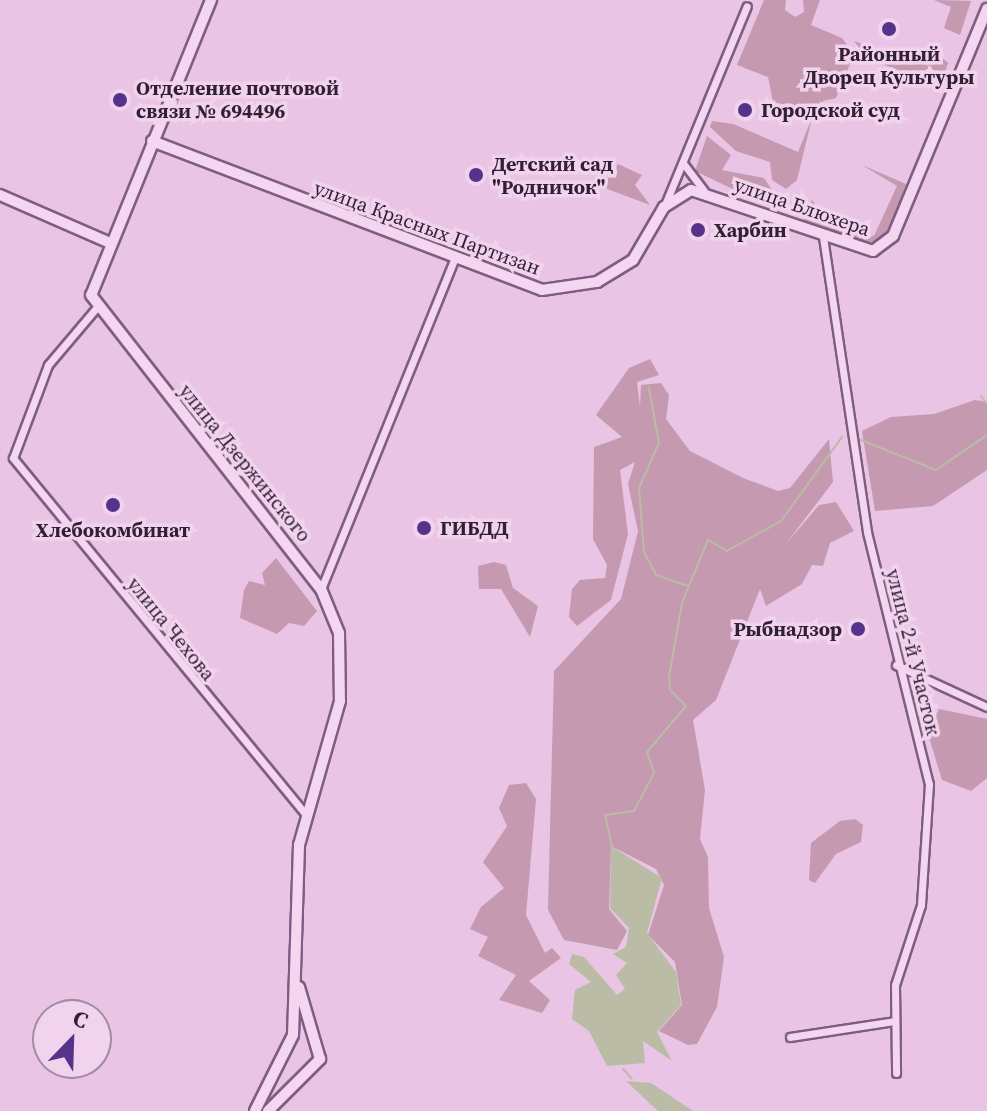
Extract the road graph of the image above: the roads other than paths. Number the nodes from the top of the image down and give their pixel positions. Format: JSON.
{"nodes":[{"id":1,"x":211,"y":0,"type":"edge"},
{"id":2,"x":747,"y":6,"type":"dead end"},
{"id":3,"x":987,"y":9,"type":"edge"},
{"id":4,"x":152,"y":141,"type":"junction"},
{"id":5,"x":683,"y":163,"type":"junction"},
{"id":6,"x":703,"y":190,"type":"junction"},
{"id":7,"x":0,"y":195,"type":"edge"},
{"id":8,"x":664,"y":207,"type":"junction"},
{"id":9,"x":823,"y":237,"type":"junction"},
{"id":10,"x":108,"y":242,"type":"junction"},
{"id":11,"x":455,"y":257,"type":"junction"},
{"id":12,"x":97,"y":307,"type":"junction"},
{"id":13,"x":321,"y":589,"type":"junction"},
{"id":14,"x":896,"y":665,"type":"junction"},
{"id":15,"x":987,"y":707,"type":"edge"},
{"id":16,"x":307,"y":816,"type":"junction"},
{"id":17,"x":297,"y":981,"type":"junction"},
{"id":18,"x":894,"y":1021,"type":"junction"},
{"id":19,"x":790,"y":1037,"type":"dead end"},
{"id":20,"x":896,"y":1073,"type":"dead end"},
{"id":21,"x":255,"y":1111,"type":"edge"},
{"id":22,"x":268,"y":1111,"type":"edge"}],
"edges":[{"from":1,"to":4,"type":"street"},
{"from":2,"to":5,"type":"street"},
{"from":3,"to":9,"type":"street","name":"улица Блюхера"},
{"from":4,"to":10,"type":"street"},
{"from":4,"to":11,"type":"street","name":"улица Красных Партизан"},
{"from":5,"to":6,"type":"street"},
{"from":5,"to":8,"type":"street"},
{"from":6,"to":8,"type":"street","name":"улица Блюхера"},
{"from":6,"to":9,"type":"street","name":"улица Блюхера"},
{"from":7,"to":10,"type":"street"},
{"from":8,"to":11,"type":"street","name":"улица Красных Партизан"},
{"from":9,"to":14,"type":"street","name":"улица 2-й Участок"},
{"from":10,"to":12,"type":"street"},
{"from":11,"to":13,"type":"street"},
{"from":12,"to":13,"type":"street","name":"улица Дзержинского"},
{"from":12,"to":16,"type":"street","name":"улица Чехова"},
{"from":13,"to":16,"type":"street","name":"улица Дзержинского"},
{"from":14,"to":15,"type":"street"},
{"from":14,"to":18,"type":"street","name":"улица 2-й Участок"},
{"from":16,"to":17,"type":"street","name":"улица Дзержинского"},
{"from":17,"to":21,"type":"street","name":"улица Дзержинского"},
{"from":17,"to":22,"type":"street","name":"улица Дзержинского"},
{"from":18,"to":19,"type":"street"},
{"from":18,"to":20,"type":"street","name":"улица 2-й Участок"}]}
